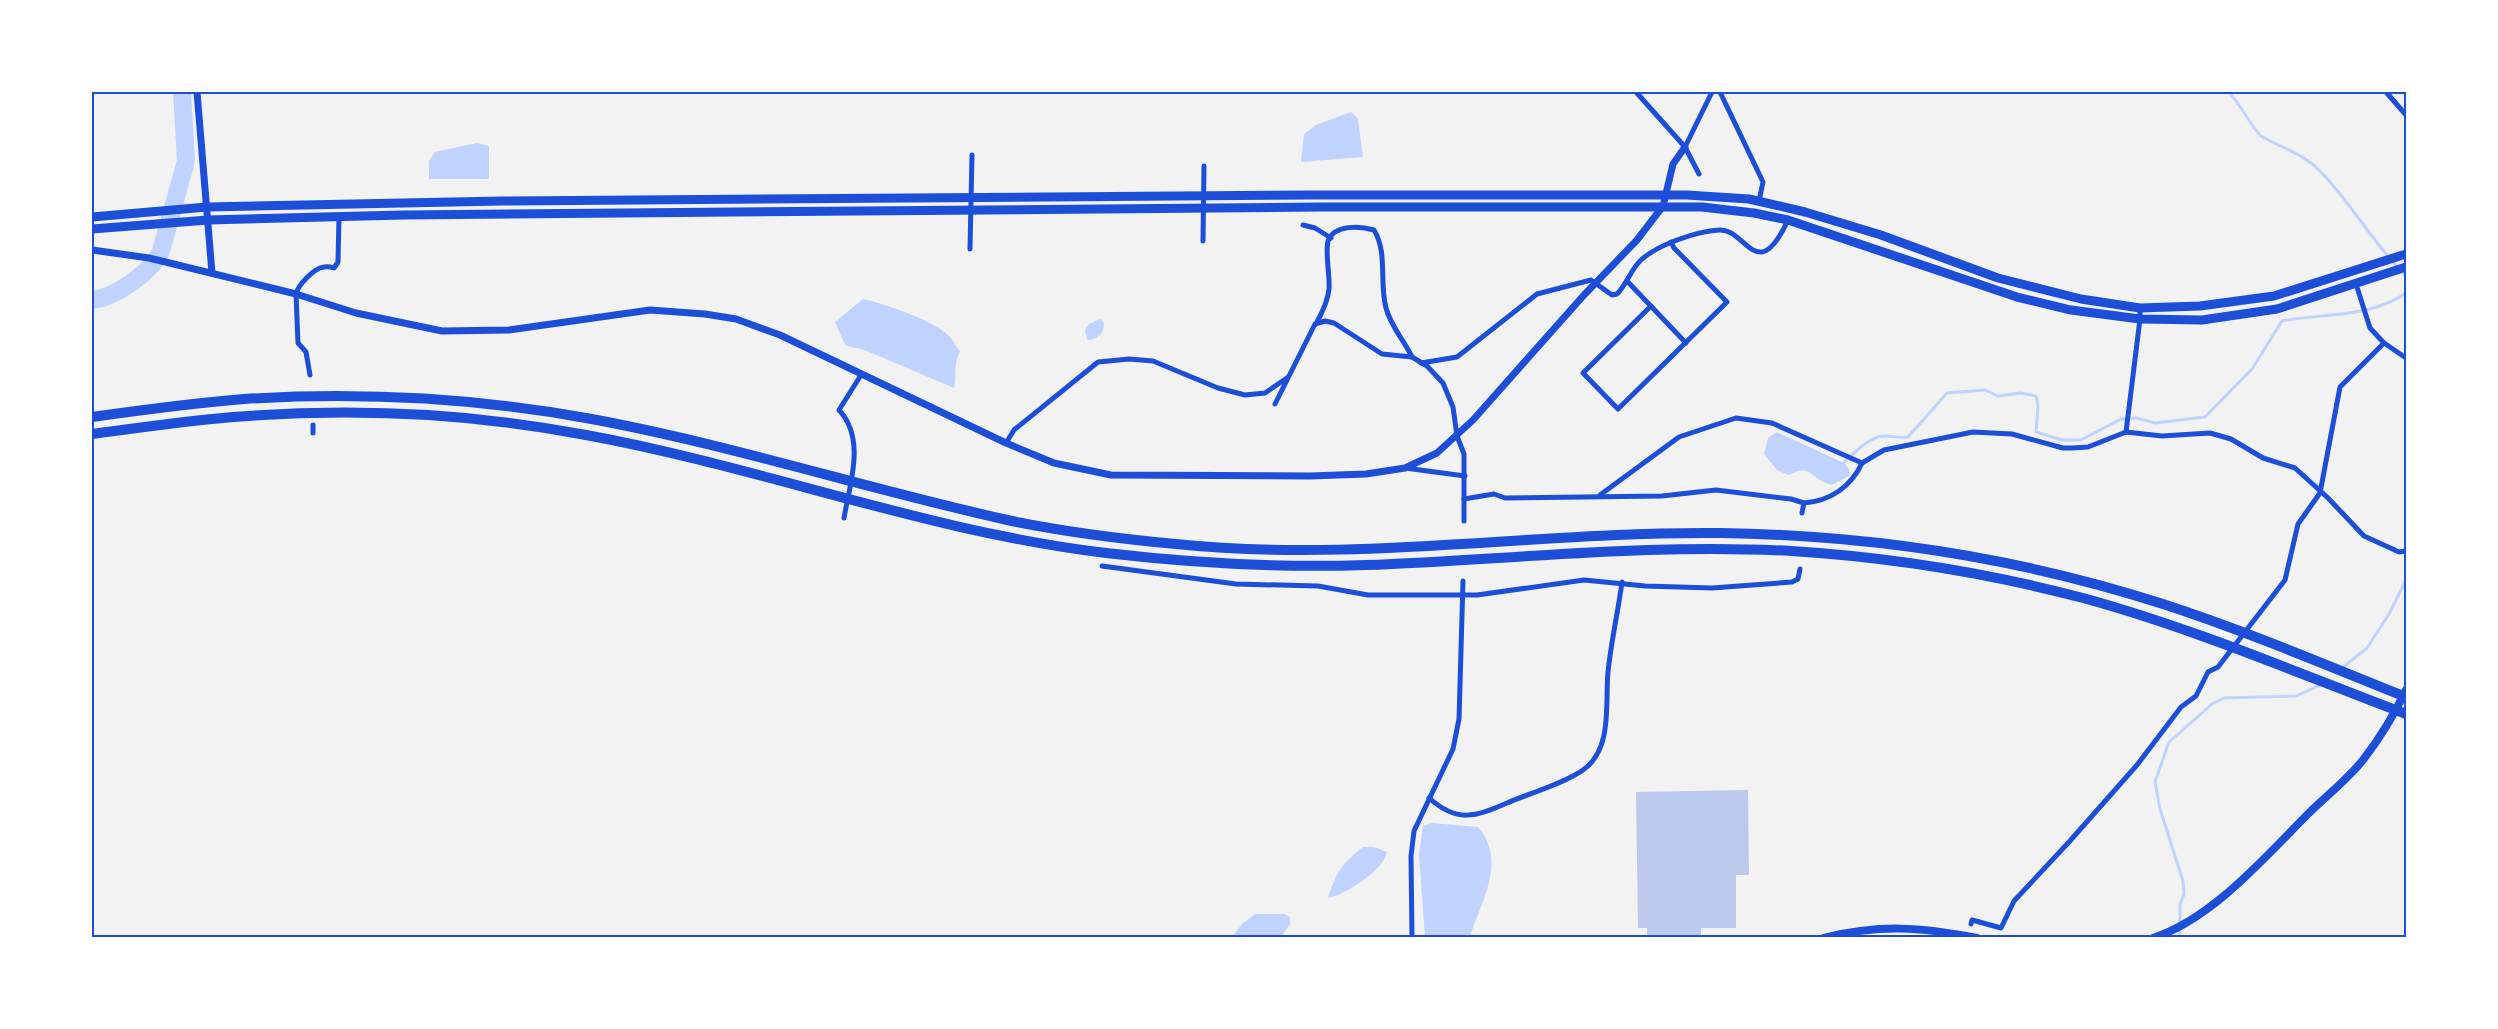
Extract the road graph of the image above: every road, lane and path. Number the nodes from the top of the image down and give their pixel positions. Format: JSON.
{"nodes":[{"id":1,"x":197,"y":92,"type":"edge"},
{"id":2,"x":1636,"y":92,"type":"edge"},
{"id":3,"x":1712,"y":92,"type":"edge"},
{"id":4,"x":1720,"y":92,"type":"edge"},
{"id":5,"x":2386,"y":92,"type":"edge"},
{"id":6,"x":2406,"y":115,"type":"edge"},
{"id":7,"x":1685,"y":147,"type":"junction"},
{"id":8,"x":972,"y":155,"type":"dead end"},
{"id":9,"x":1204,"y":166,"type":"dead end"},
{"id":10,"x":1698,"y":174,"type":"dead end"},
{"id":11,"x":1664,"y":195,"type":"junction"},
{"id":12,"x":1759,"y":201,"type":"junction"},
{"id":13,"x":1663,"y":206,"type":"junction"},
{"id":14,"x":207,"y":207,"type":"junction"},
{"id":15,"x":339,"y":216,"type":"junction"},
{"id":16,"x":92,"y":217,"type":"edge"},
{"id":17,"x":208,"y":220,"type":"junction"},
{"id":18,"x":1788,"y":220,"type":"junction"},
{"id":19,"x":1303,"y":225,"type":"dead end"},
{"id":20,"x":92,"y":229,"type":"edge"},
{"id":21,"x":1331,"y":238,"type":"junction"},
{"id":22,"x":1203,"y":241,"type":"dead end"},
{"id":23,"x":1671,"y":242,"type":"junction"},
{"id":24,"x":970,"y":249,"type":"dead end"},
{"id":25,"x":92,"y":250,"type":"edge"},
{"id":26,"x":2403,"y":255,"type":"edge"},
{"id":27,"x":2406,"y":267,"type":"edge"},
{"id":28,"x":212,"y":273,"type":"junction"},
{"id":29,"x":1627,"y":281,"type":"junction"},
{"id":30,"x":1597,"y":282,"type":"junction"},
{"id":31,"x":2356,"y":284,"type":"junction"},
{"id":32,"x":296,"y":294,"type":"junction"},
{"id":33,"x":1651,"y":306,"type":"junction"},
{"id":34,"x":2139,"y":308,"type":"junction"},
{"id":35,"x":2140,"y":319,"type":"junction"},
{"id":36,"x":1316,"y":324,"type":"junction"},
{"id":37,"x":1686,"y":343,"type":"junction"},
{"id":38,"x":2384,"y":343,"type":"junction"},
{"id":39,"x":1412,"y":357,"type":"junction"},
{"id":40,"x":2406,"y":358,"type":"edge"},
{"id":41,"x":1421,"y":363,"type":"junction"},
{"id":42,"x":309,"y":375,"type":"dead end"},
{"id":43,"x":861,"y":375,"type":"junction"},
{"id":44,"x":1289,"y":377,"type":"junction"},
{"id":45,"x":1275,"y":404,"type":"dead end"},
{"id":46,"x":92,"y":417,"type":"edge"},
{"id":47,"x":313,"y":424,"type":"dead end"},
{"id":48,"x":2126,"y":432,"type":"junction"},
{"id":49,"x":92,"y":434,"type":"edge"},
{"id":50,"x":313,"y":434,"type":"dead end"},
{"id":51,"x":1457,"y":436,"type":"junction"},
{"id":52,"x":1006,"y":443,"type":"junction"},
{"id":53,"x":1862,"y":463,"type":"junction"},
{"id":54,"x":1405,"y":468,"type":"junction"},
{"id":55,"x":1465,"y":476,"type":"junction"},
{"id":56,"x":2320,"y":493,"type":"junction"},
{"id":57,"x":1600,"y":495,"type":"junction"},
{"id":58,"x":1464,"y":499,"type":"junction"},
{"id":59,"x":1804,"y":503,"type":"junction"},
{"id":60,"x":1802,"y":513,"type":"dead end"},
{"id":61,"x":844,"y":518,"type":"dead end"},
{"id":62,"x":1464,"y":521,"type":"dead end"},
{"id":63,"x":2406,"y":551,"type":"edge"},
{"id":64,"x":1102,"y":566,"type":"dead end"},
{"id":65,"x":1800,"y":570,"type":"dead end"},
{"id":66,"x":1463,"y":581,"type":"dead end"},
{"id":67,"x":1622,"y":582,"type":"junction"},
{"id":68,"x":1462,"y":593,"type":"junction"},
{"id":69,"x":2406,"y":690,"type":"edge"},
{"id":70,"x":2406,"y":697,"type":"edge"},
{"id":71,"x":2406,"y":714,"type":"edge"},
{"id":72,"x":1429,"y":798,"type":"junction"},
{"id":73,"x":1971,"y":924,"type":"dead end"},
{"id":74,"x":2171,"y":935,"type":"edge"},
{"id":75,"x":1412,"y":938,"type":"edge"},
{"id":76,"x":1824,"y":938,"type":"edge"},
{"id":77,"x":1977,"y":938,"type":"edge"},
{"id":78,"x":2153,"y":938,"type":"edge"}],
"edges":[{"from":1,"to":14,"type":"street"},
{"from":2,"to":7,"type":"street"},
{"from":3,"to":7,"type":"street"},
{"from":4,"to":12,"type":"street"},
{"from":5,"to":6,"type":"street"},
{"from":7,"to":10,"type":"street"},
{"from":7,"to":11,"type":"street"},
{"from":8,"to":24,"type":"street"},
{"from":9,"to":22,"type":"street"},
{"from":11,"to":12,"type":"main road"},
{"from":11,"to":13,"type":"street"},
{"from":11,"to":14,"type":"main road"},
{"from":12,"to":34,"type":"main road"},
{"from":13,"to":15,"type":"main road"},
{"from":13,"to":18,"type":"main road"},
{"from":13,"to":30,"type":"street"},
{"from":14,"to":16,"type":"main road"},
{"from":14,"to":17,"type":"street"},
{"from":15,"to":17,"type":"main road"},
{"from":15,"to":32,"type":"street"},
{"from":17,"to":20,"type":"main road"},
{"from":17,"to":28,"type":"street"},
{"from":18,"to":23,"type":"street"},
{"from":18,"to":35,"type":"main road"},
{"from":19,"to":21,"type":"street"},
{"from":21,"to":36,"type":"street"},
{"from":21,"to":39,"type":"street"},
{"from":23,"to":29,"type":"street"},
{"from":23,"to":37,"type":"street"},
{"from":25,"to":28,"type":"street"},
{"from":26,"to":34,"type":"main road"},
{"from":27,"to":31,"type":"main road"},
{"from":28,"to":32,"type":"street"},
{"from":29,"to":30,"type":"street"},
{"from":29,"to":33,"type":"street"},
{"from":30,"to":41,"type":"street"},
{"from":30,"to":51,"type":"street"},
{"from":31,"to":35,"type":"main road"},
{"from":31,"to":38,"type":"street"},
{"from":32,"to":42,"type":"street"},
{"from":32,"to":43,"type":"street"},
{"from":33,"to":37,"type":"street"},
{"from":33,"to":37,"type":"street"},
{"from":34,"to":35,"type":"street"},
{"from":35,"to":48,"type":"street"},
{"from":36,"to":39,"type":"street"},
{"from":36,"to":44,"type":"street"},
{"from":38,"to":40,"type":"street"},
{"from":38,"to":56,"type":"street"},
{"from":39,"to":41,"type":"street"},
{"from":41,"to":51,"type":"street"},
{"from":43,"to":52,"type":"street"},
{"from":43,"to":61,"type":"street"},
{"from":44,"to":45,"type":"street"},
{"from":44,"to":52,"type":"street"},
{"from":46,"to":70,"type":"highway"},
{"from":47,"to":50,"type":"street"},
{"from":48,"to":53,"type":"street"},
{"from":48,"to":56,"type":"street"},
{"from":49,"to":71,"type":"highway"},
{"from":51,"to":54,"type":"street"},
{"from":51,"to":55,"type":"street"},
{"from":52,"to":54,"type":"street"},
{"from":53,"to":57,"type":"street"},
{"from":53,"to":59,"type":"street"},
{"from":54,"to":55,"type":"street"},
{"from":55,"to":58,"type":"street"},
{"from":56,"to":63,"type":"street"},
{"from":56,"to":73,"type":"street"},
{"from":57,"to":58,"type":"street"},
{"from":57,"to":59,"type":"street"},
{"from":58,"to":62,"type":"street"},
{"from":59,"to":60,"type":"street"},
{"from":64,"to":68,"type":"street"},
{"from":65,"to":67,"type":"street"},
{"from":66,"to":68,"type":"street"},
{"from":67,"to":68,"type":"street"},
{"from":67,"to":72,"type":"street"},
{"from":68,"to":72,"type":"street"},
{"from":69,"to":74,"type":"main road"},
{"from":72,"to":75,"type":"street"},
{"from":74,"to":78,"type":"main road"},
{"from":76,"to":77,"type":"main road"}]}
